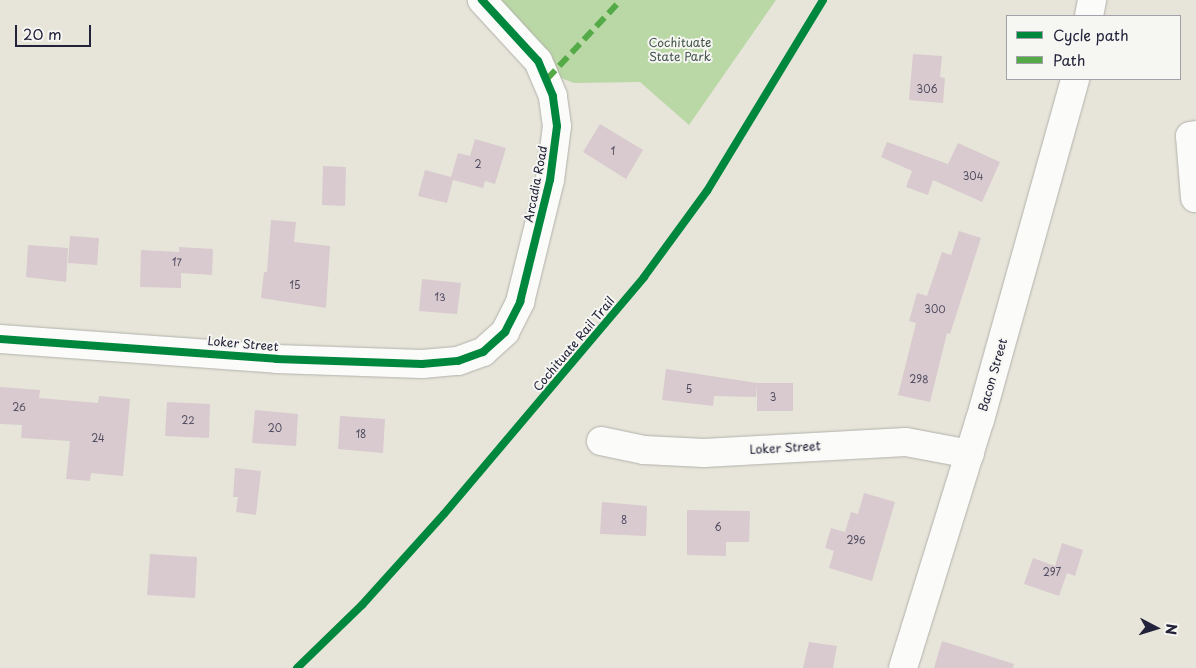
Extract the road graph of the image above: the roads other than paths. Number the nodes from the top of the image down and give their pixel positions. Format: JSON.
{"nodes":[{"id":1,"x":482,"y":0,"type":"edge"},
{"id":2,"x":1092,"y":0,"type":"edge"},
{"id":3,"x":1089,"y":15,"type":"edge"},
{"id":4,"x":1075,"y":80,"type":"edge"},
{"id":5,"x":1196,"y":135,"type":"edge"},
{"id":6,"x":1196,"y":203,"type":"edge"},
{"id":7,"x":0,"y":339,"type":"edge"},
{"id":8,"x":483,"y":352,"type":"joint"},
{"id":9,"x":601,"y":441,"type":"dead end"},
{"id":10,"x":970,"y":454,"type":"junction"},
{"id":11,"x":903,"y":668,"type":"edge"}],
"edges":[{"from":1,"to":8,"type":"street","name":"Arcadia Road"},
{"from":2,"to":3,"type":"street"},
{"from":4,"to":10,"type":"street","name":"Bacon Street"},
{"from":5,"to":6,"type":"street"},
{"from":7,"to":8,"type":"street","name":"Loker Street"},
{"from":9,"to":10,"type":"street","name":"Loker Street"},
{"from":10,"to":11,"type":"street","name":"Bacon Street"}]}
